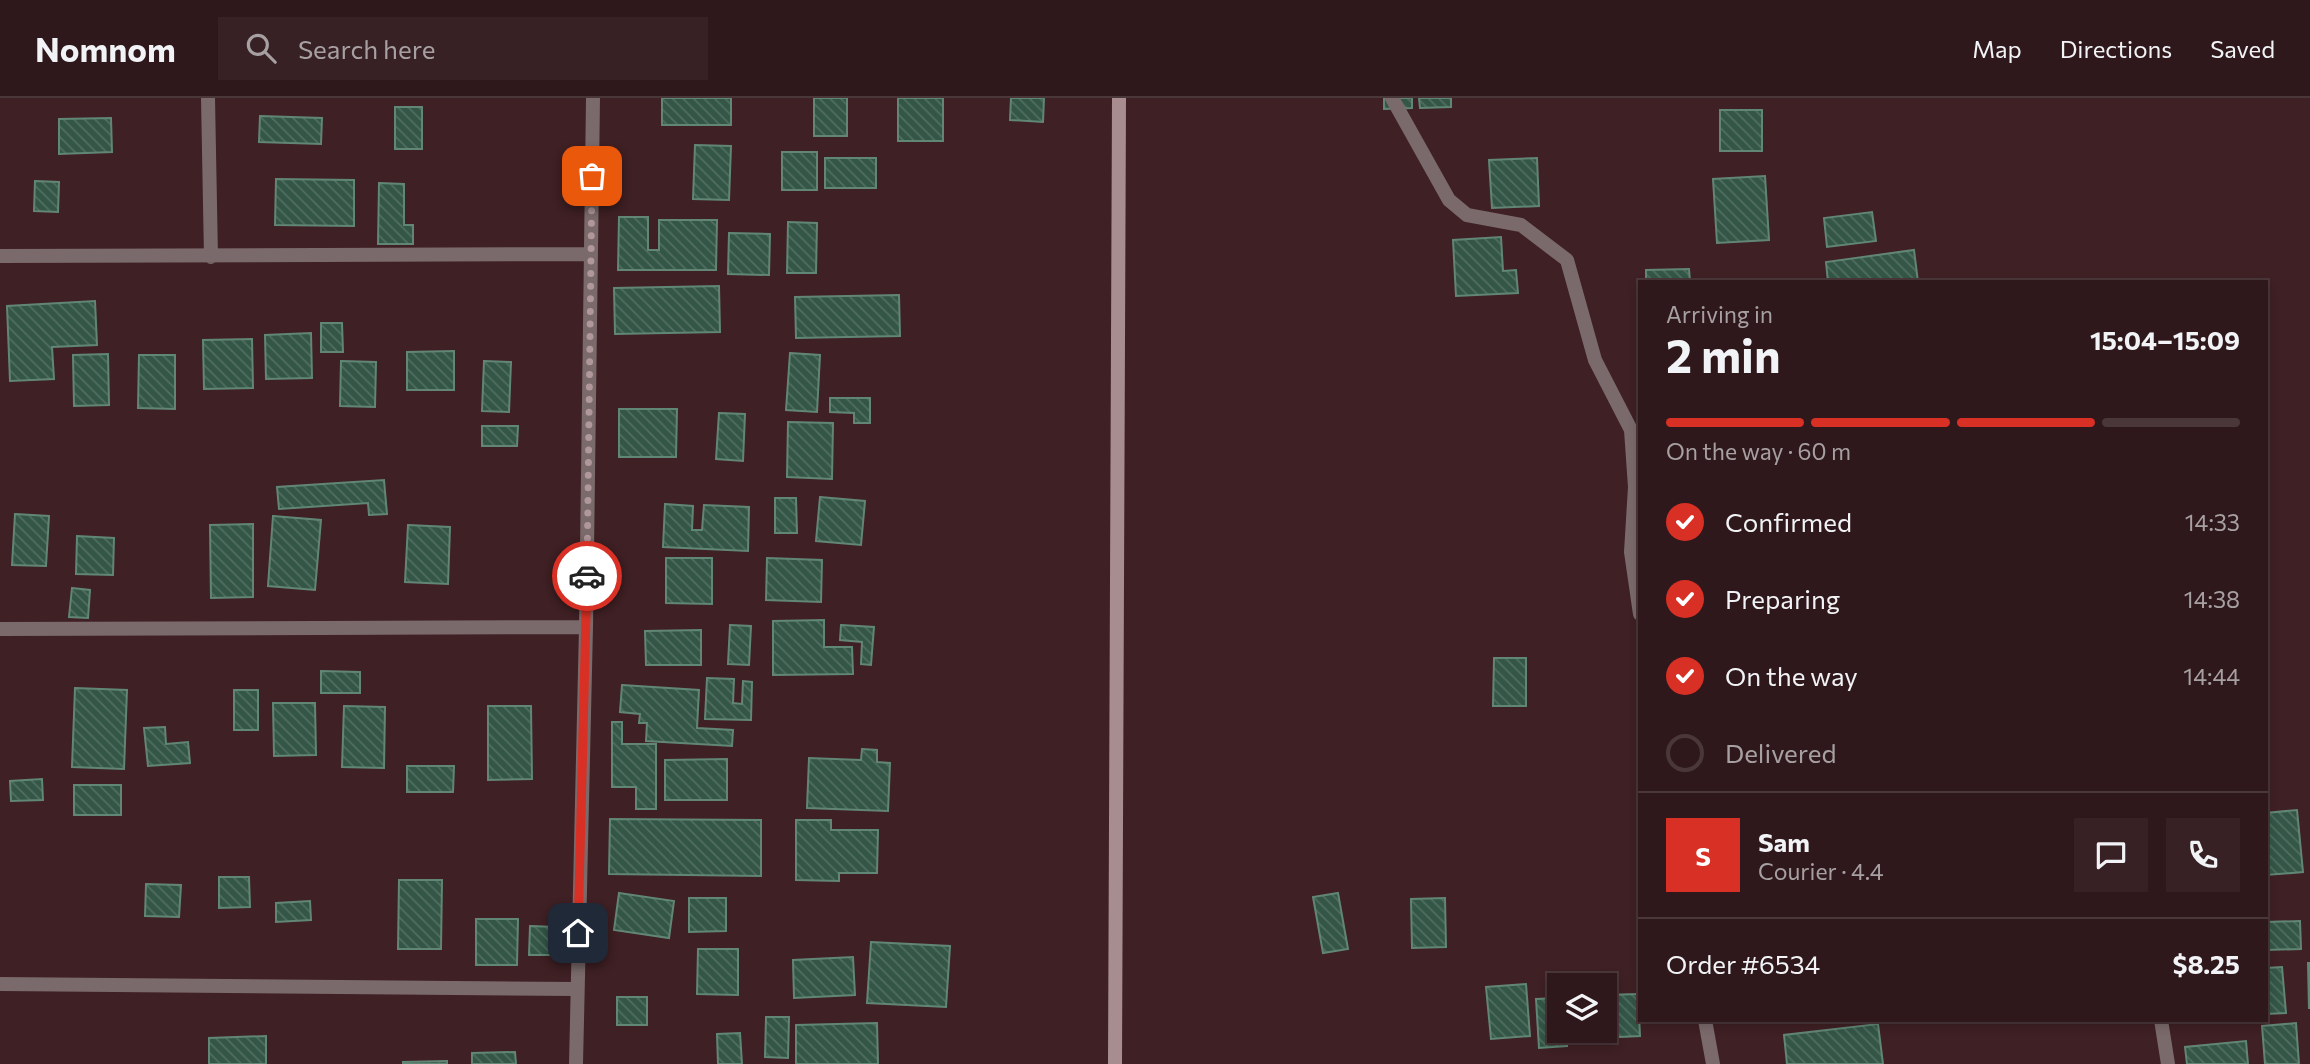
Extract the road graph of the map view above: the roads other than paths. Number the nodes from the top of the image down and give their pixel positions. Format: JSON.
{"nodes":[{"id":1,"x":208,"y":98,"type":"edge"},
{"id":2,"x":593,"y":98,"type":"edge"},
{"id":3,"x":1119,"y":98,"type":"edge"},
{"id":4,"x":1392,"y":98,"type":"edge"},
{"id":5,"x":591,"y":254,"type":"junction"},
{"id":6,"x":0,"y":256,"type":"edge"},
{"id":7,"x":211,"y":257,"type":"junction"},
{"id":8,"x":1638,"y":600,"type":"edge"},
{"id":9,"x":586,"y":627,"type":"junction"},
{"id":10,"x":0,"y":629,"type":"edge"},
{"id":11,"x":0,"y":984,"type":"edge"},
{"id":12,"x":576,"y":989,"type":"junction"},
{"id":13,"x":1705,"y":1022,"type":"edge"},
{"id":14,"x":2161,"y":1022,"type":"edge"},
{"id":15,"x":576,"y":1064,"type":"edge"},
{"id":16,"x":1115,"y":1064,"type":"edge"},
{"id":17,"x":1713,"y":1064,"type":"edge"},
{"id":18,"x":2168,"y":1064,"type":"edge"}],
"edges":[{"from":1,"to":7,"type":"street"},
{"from":2,"to":5,"type":"street"},
{"from":3,"to":16,"type":"main road"},
{"from":4,"to":8,"type":"street"},
{"from":5,"to":7,"type":"street"},
{"from":5,"to":9,"type":"street"},
{"from":6,"to":7,"type":"street"},
{"from":9,"to":10,"type":"street"},
{"from":9,"to":12,"type":"street"},
{"from":11,"to":12,"type":"street"},
{"from":12,"to":15,"type":"street"},
{"from":13,"to":17,"type":"street"},
{"from":14,"to":18,"type":"street"}]}
